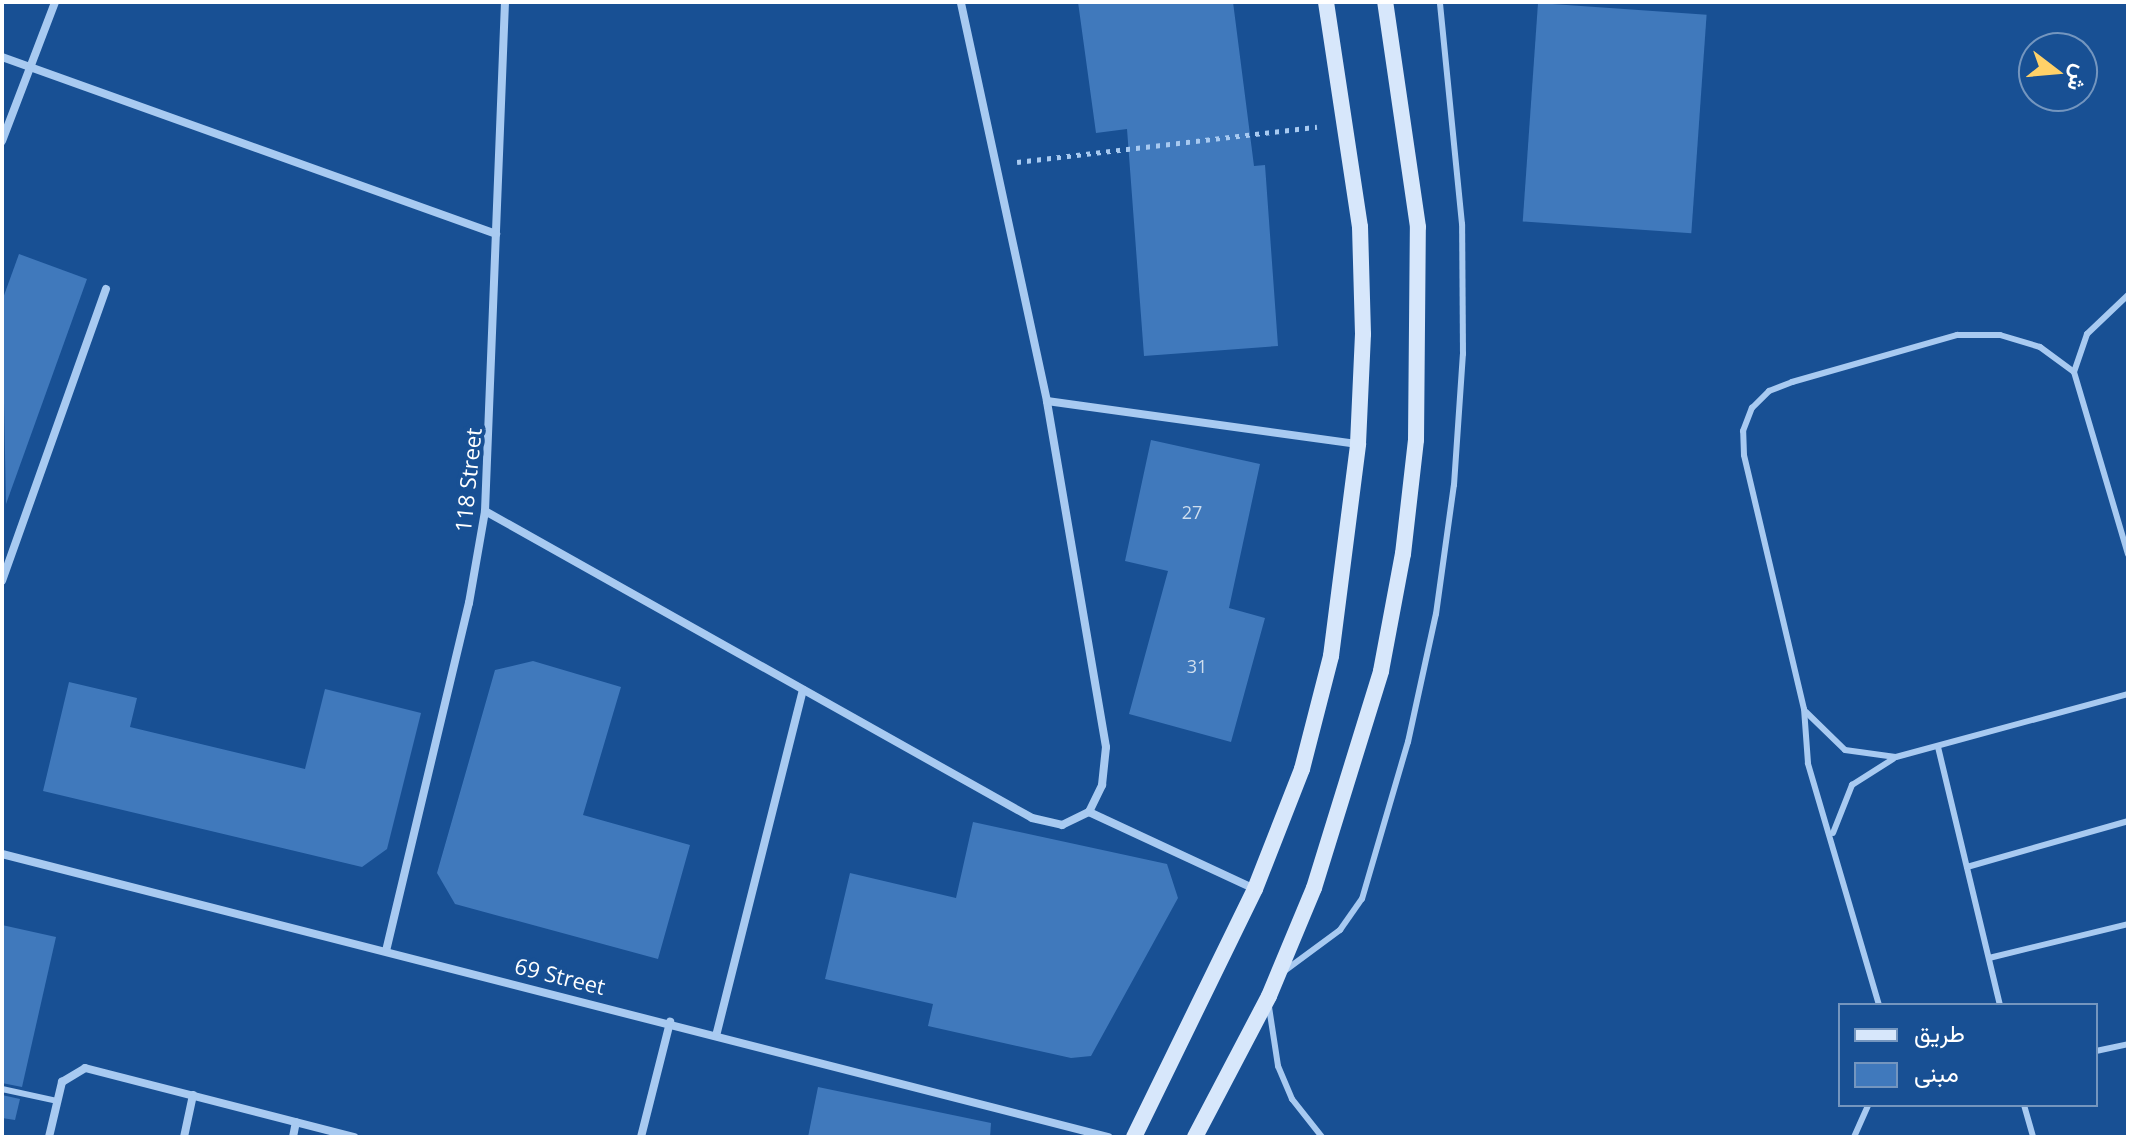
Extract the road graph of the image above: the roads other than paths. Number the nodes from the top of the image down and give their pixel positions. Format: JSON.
{"nodes":[{"id":1,"x":55,"y":2,"type":"edge"},
{"id":2,"x":505,"y":2,"type":"edge"},
{"id":3,"x":961,"y":2,"type":"edge"},
{"id":4,"x":1326,"y":2,"type":"edge"},
{"id":5,"x":1387,"y":2,"type":"edge"},
{"id":6,"x":1440,"y":2,"type":"edge"},
{"id":7,"x":2,"y":57,"type":"edge"},
{"id":8,"x":31,"y":65,"type":"junction"},
{"id":9,"x":2,"y":141,"type":"edge"},
{"id":10,"x":496,"y":234,"type":"junction"},
{"id":11,"x":106,"y":289,"type":"dead end"},
{"id":12,"x":2128,"y":295,"type":"edge"},
{"id":13,"x":2074,"y":372,"type":"junction"},
{"id":14,"x":1047,"y":401,"type":"junction"},
{"id":15,"x":1358,"y":444,"type":"junction"},
{"id":16,"x":485,"y":511,"type":"junction"},
{"id":17,"x":2128,"y":554,"type":"edge"},
{"id":18,"x":2,"y":581,"type":"edge"},
{"id":19,"x":803,"y":690,"type":"junction"},
{"id":20,"x":2128,"y":694,"type":"edge"},
{"id":21,"x":1804,"y":709,"type":"junction"},
{"id":22,"x":1938,"y":747,"type":"junction"},
{"id":23,"x":1896,"y":757,"type":"junction"},
{"id":24,"x":1089,"y":812,"type":"junction"},
{"id":25,"x":2128,"y":821,"type":"edge"},
{"id":26,"x":1833,"y":833,"type":"junction"},
{"id":27,"x":2,"y":854,"type":"edge"},
{"id":28,"x":1967,"y":867,"type":"junction"},
{"id":29,"x":1255,"y":889,"type":"junction"},
{"id":30,"x":2128,"y":924,"type":"edge"},
{"id":31,"x":386,"y":951,"type":"junction"},
{"id":32,"x":1989,"y":958,"type":"junction"},
{"id":33,"x":1277,"y":976,"type":"junction"},
{"id":34,"x":1269,"y":996,"type":"junction"},
{"id":35,"x":1878,"y":1003,"type":"edge"},
{"id":36,"x":2000,"y":1003,"type":"edge"},
{"id":37,"x":670,"y":1022,"type":"junction"},
{"id":38,"x":716,"y":1036,"type":"junction"},
{"id":39,"x":2128,"y":1044,"type":"edge"},
{"id":40,"x":2098,"y":1051,"type":"edge"},
{"id":41,"x":2,"y":1089,"type":"edge"},
{"id":42,"x":193,"y":1095,"type":"junction"},
{"id":43,"x":57,"y":1101,"type":"junction"},
{"id":44,"x":1867,"y":1107,"type":"edge"},
{"id":45,"x":2025,"y":1107,"type":"edge"},
{"id":46,"x":296,"y":1122,"type":"junction"},
{"id":47,"x":49,"y":1137,"type":"edge"},
{"id":48,"x":184,"y":1137,"type":"edge"},
{"id":49,"x":293,"y":1137,"type":"edge"},
{"id":50,"x":354,"y":1137,"type":"edge"},
{"id":51,"x":641,"y":1137,"type":"edge"},
{"id":52,"x":1108,"y":1137,"type":"edge"},
{"id":53,"x":1134,"y":1137,"type":"edge"},
{"id":54,"x":1195,"y":1137,"type":"edge"},
{"id":55,"x":1322,"y":1137,"type":"edge"},
{"id":56,"x":1854,"y":1137,"type":"edge"},
{"id":57,"x":2033,"y":1137,"type":"edge"}],
"edges":[{"from":1,"to":8,"type":"street"},
{"from":2,"to":10,"type":"street","name":"118 Street"},
{"from":3,"to":14,"type":"street"},
{"from":4,"to":15,"type":"main road"},
{"from":5,"to":33,"type":"main road"},
{"from":6,"to":33,"type":"lane"},
{"from":7,"to":8,"type":"street"},
{"from":8,"to":9,"type":"street"},
{"from":8,"to":10,"type":"street"},
{"from":10,"to":16,"type":"street","name":"118 Street"},
{"from":11,"to":18,"type":"street"},
{"from":12,"to":13,"type":"lane"},
{"from":13,"to":17,"type":"lane"},
{"from":13,"to":21,"type":"lane"},
{"from":14,"to":15,"type":"street"},
{"from":14,"to":24,"type":"street"},
{"from":15,"to":29,"type":"main road"},
{"from":16,"to":19,"type":"street"},
{"from":16,"to":31,"type":"street","name":"118 Street"},
{"from":19,"to":24,"type":"street"},
{"from":19,"to":38,"type":"street"},
{"from":20,"to":22,"type":"lane"},
{"from":21,"to":23,"type":"lane"},
{"from":21,"to":26,"type":"lane"},
{"from":22,"to":23,"type":"lane"},
{"from":22,"to":28,"type":"lane"},
{"from":23,"to":26,"type":"lane"},
{"from":24,"to":29,"type":"street"},
{"from":25,"to":28,"type":"lane"},
{"from":26,"to":35,"type":"lane"},
{"from":27,"to":31,"type":"street","name":"69 Street"},
{"from":28,"to":32,"type":"lane"},
{"from":29,"to":53,"type":"main road"},
{"from":30,"to":32,"type":"lane"},
{"from":31,"to":37,"type":"street","name":"69 Street"},
{"from":32,"to":36,"type":"lane"},
{"from":33,"to":34,"type":"main road"},
{"from":34,"to":54,"type":"main road"},
{"from":34,"to":55,"type":"lane"},
{"from":37,"to":38,"type":"street","name":"69 Street"},
{"from":37,"to":51,"type":"street"},
{"from":38,"to":52,"type":"street","name":"69 Street"},
{"from":39,"to":40,"type":"lane"},
{"from":41,"to":43,"type":"lane"},
{"from":42,"to":43,"type":"street"},
{"from":42,"to":46,"type":"street"},
{"from":42,"to":48,"type":"street"},
{"from":43,"to":47,"type":"street"},
{"from":44,"to":56,"type":"lane"},
{"from":45,"to":57,"type":"lane"},
{"from":46,"to":49,"type":"street"},
{"from":46,"to":50,"type":"street"}]}
